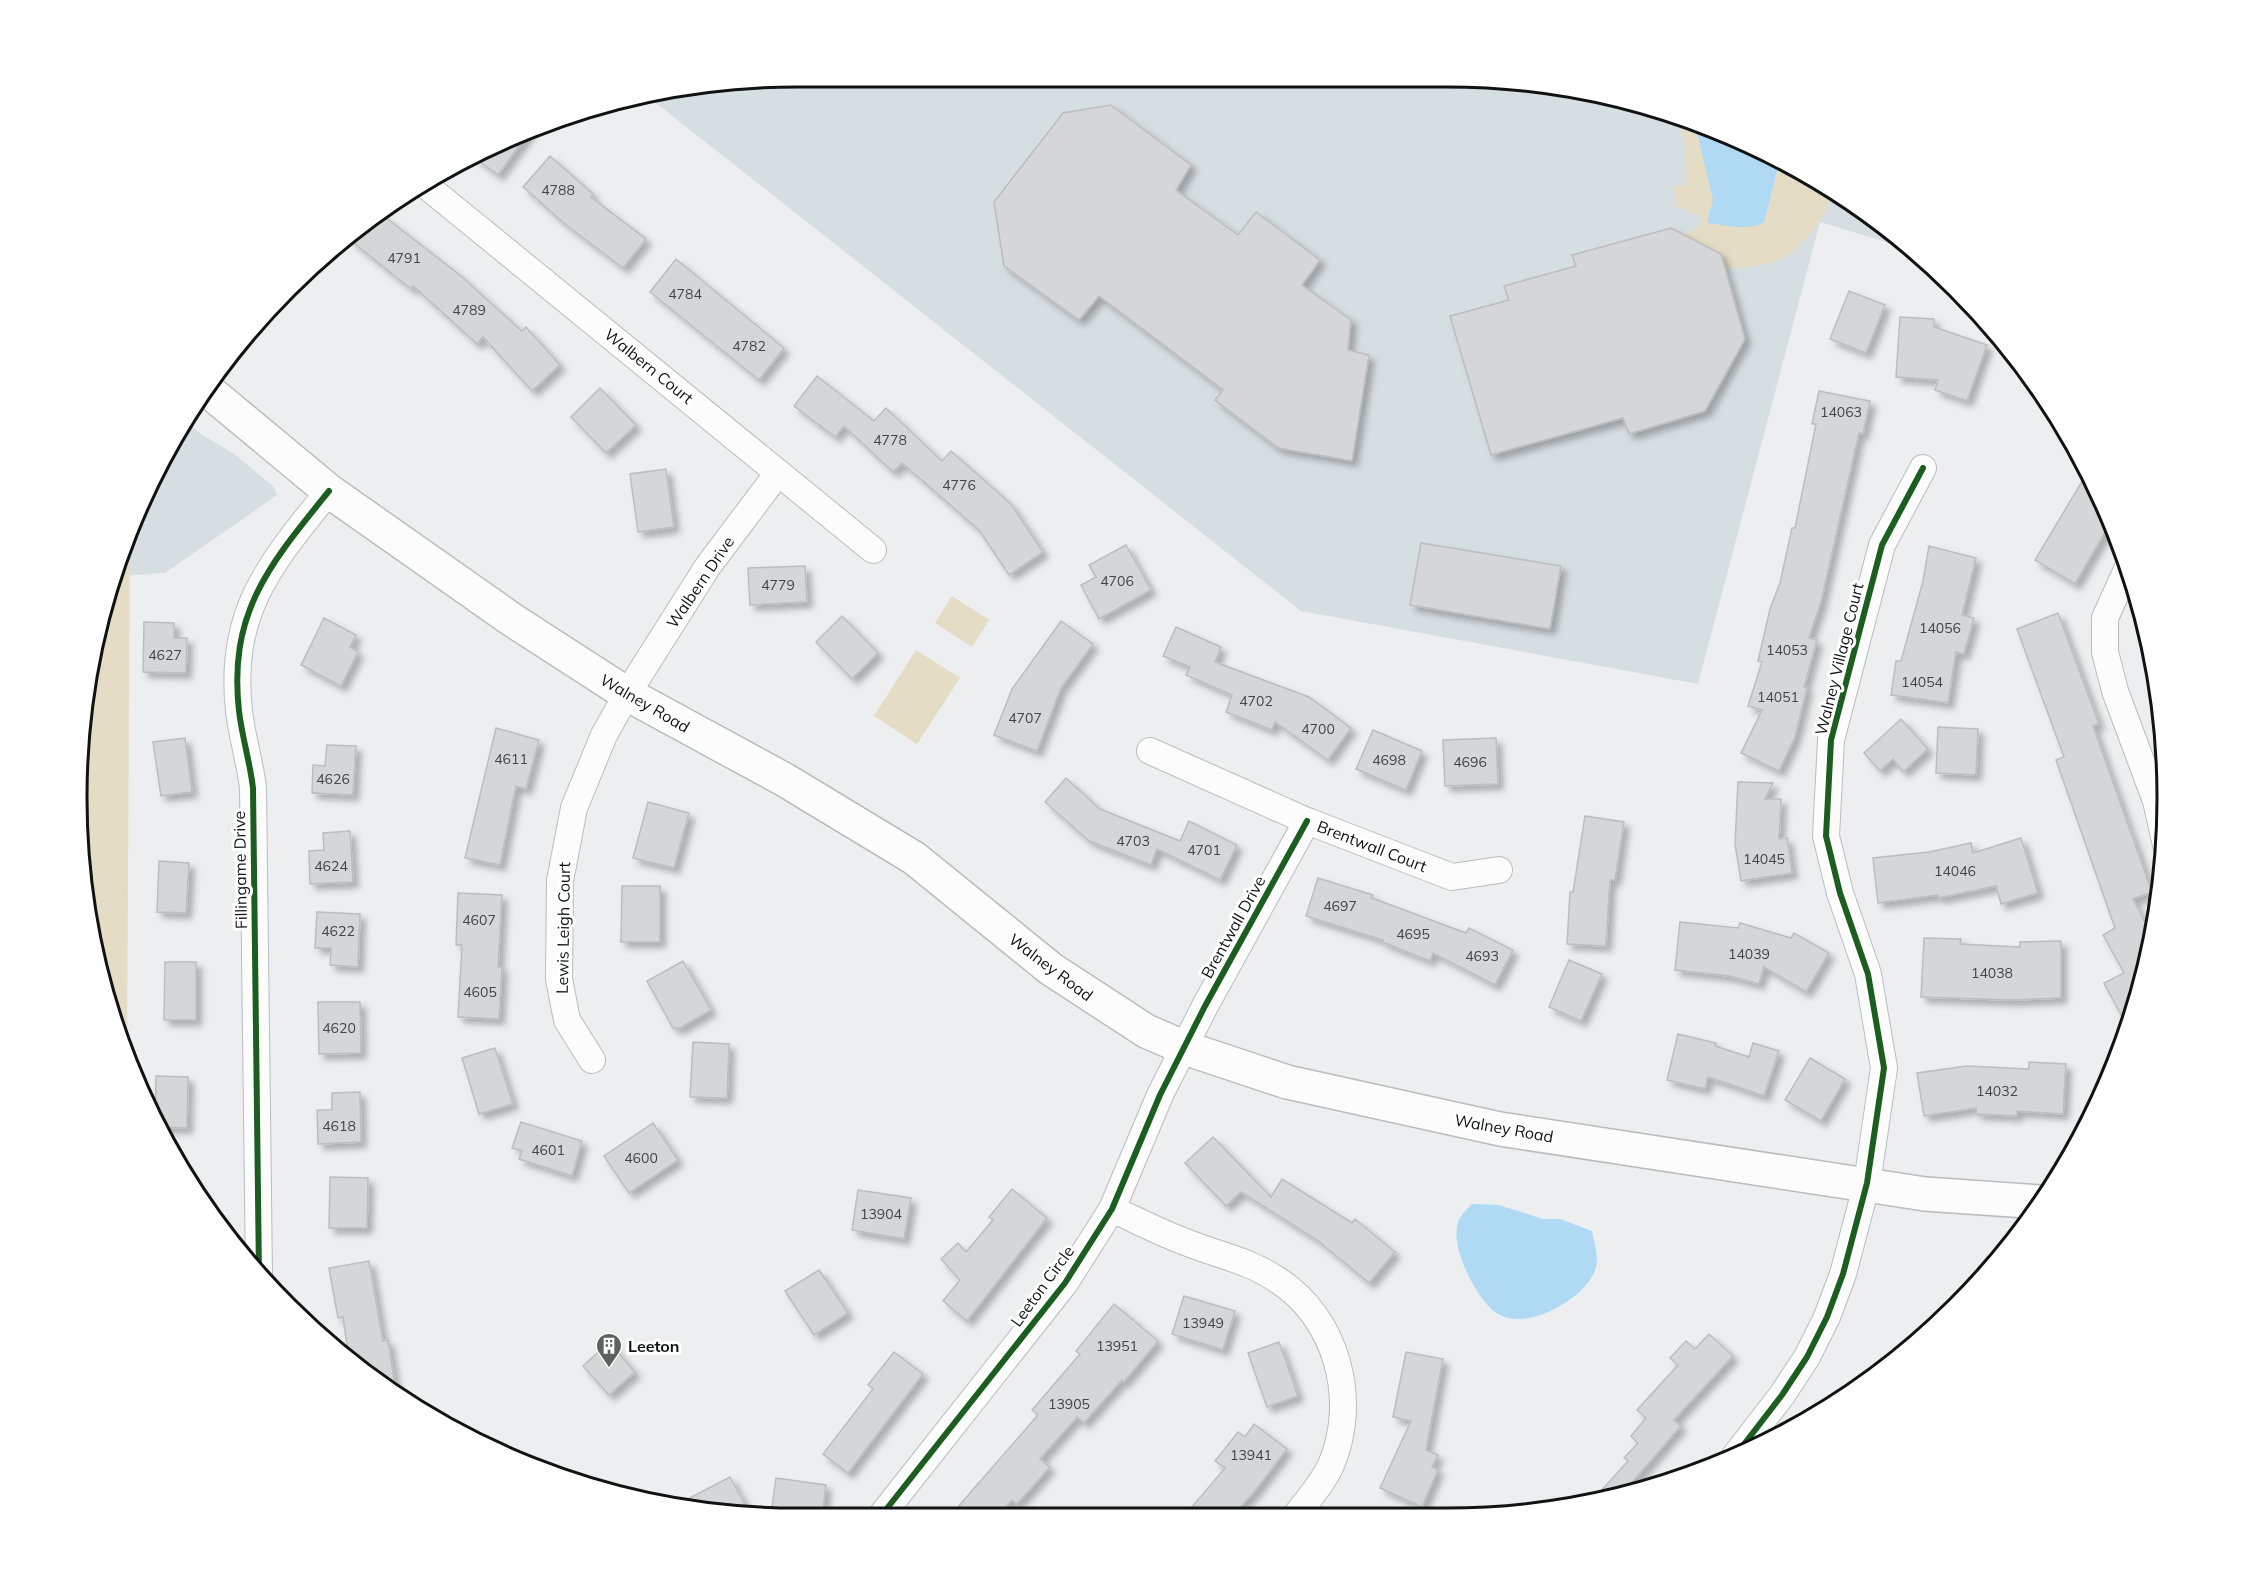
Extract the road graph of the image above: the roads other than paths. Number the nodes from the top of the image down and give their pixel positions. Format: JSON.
{"nodes":[{"id":1,"x":431,"y":189,"type":"edge"},
{"id":2,"x":213,"y":395,"type":"edge"},
{"id":3,"x":1923,"y":468,"type":"dead end"},
{"id":4,"x":778,"y":473,"type":"junction"},
{"id":5,"x":329,"y":491,"type":"junction"},
{"id":6,"x":873,"y":550,"type":"dead end"},
{"id":7,"x":2122,"y":580,"type":"edge"},
{"id":8,"x":627,"y":694,"type":"junction"},
{"id":9,"x":1150,"y":751,"type":"dead end"},
{"id":10,"x":2157,"y":804,"type":"edge"},
{"id":11,"x":1307,"y":821,"type":"junction"},
{"id":12,"x":1499,"y":870,"type":"dead end"},
{"id":13,"x":1185,"y":1048,"type":"junction"},
{"id":14,"x":592,"y":1060,"type":"dead end"},
{"id":15,"x":1867,"y":1184,"type":"junction"},
{"id":16,"x":2030,"y":1201,"type":"edge"},
{"id":17,"x":1112,"y":1209,"type":"junction"},
{"id":18,"x":259,"y":1261,"type":"edge"},
{"id":19,"x":1746,"y":1442,"type":"edge"},
{"id":20,"x":888,"y":1508,"type":"edge"},
{"id":21,"x":1301,"y":1508,"type":"edge"}],
"edges":[{"from":1,"to":4,"type":"street","name":"Walbern Court"},
{"from":2,"to":5,"type":"main road","name":"Walney Road"},
{"from":3,"to":15,"type":"street","name":"Walney Village Court"},
{"from":4,"to":6,"type":"street","name":"Walbern Court"},
{"from":4,"to":8,"type":"street","name":"Walbern Drive"},
{"from":5,"to":8,"type":"main road","name":"Walney Road"},
{"from":5,"to":18,"type":"street","name":"Fillingame Drive"},
{"from":7,"to":10,"type":"street"},
{"from":8,"to":13,"type":"main road","name":"Walney Road"},
{"from":8,"to":14,"type":"street","name":"Lewis Leigh Court"},
{"from":9,"to":11,"type":"street","name":"Brentwall Court"},
{"from":11,"to":12,"type":"street","name":"Brentwall Court"},
{"from":11,"to":13,"type":"street","name":"Brentwall Drive"},
{"from":13,"to":15,"type":"main road","name":"Walney Road"},
{"from":13,"to":17,"type":"street","name":"Leeton Circle"},
{"from":15,"to":16,"type":"main road","name":"Walney Road"},
{"from":15,"to":19,"type":"street","name":"Walney Village Court"},
{"from":17,"to":20,"type":"street","name":"Leeton Circle"},
{"from":17,"to":21,"type":"street"}]}
